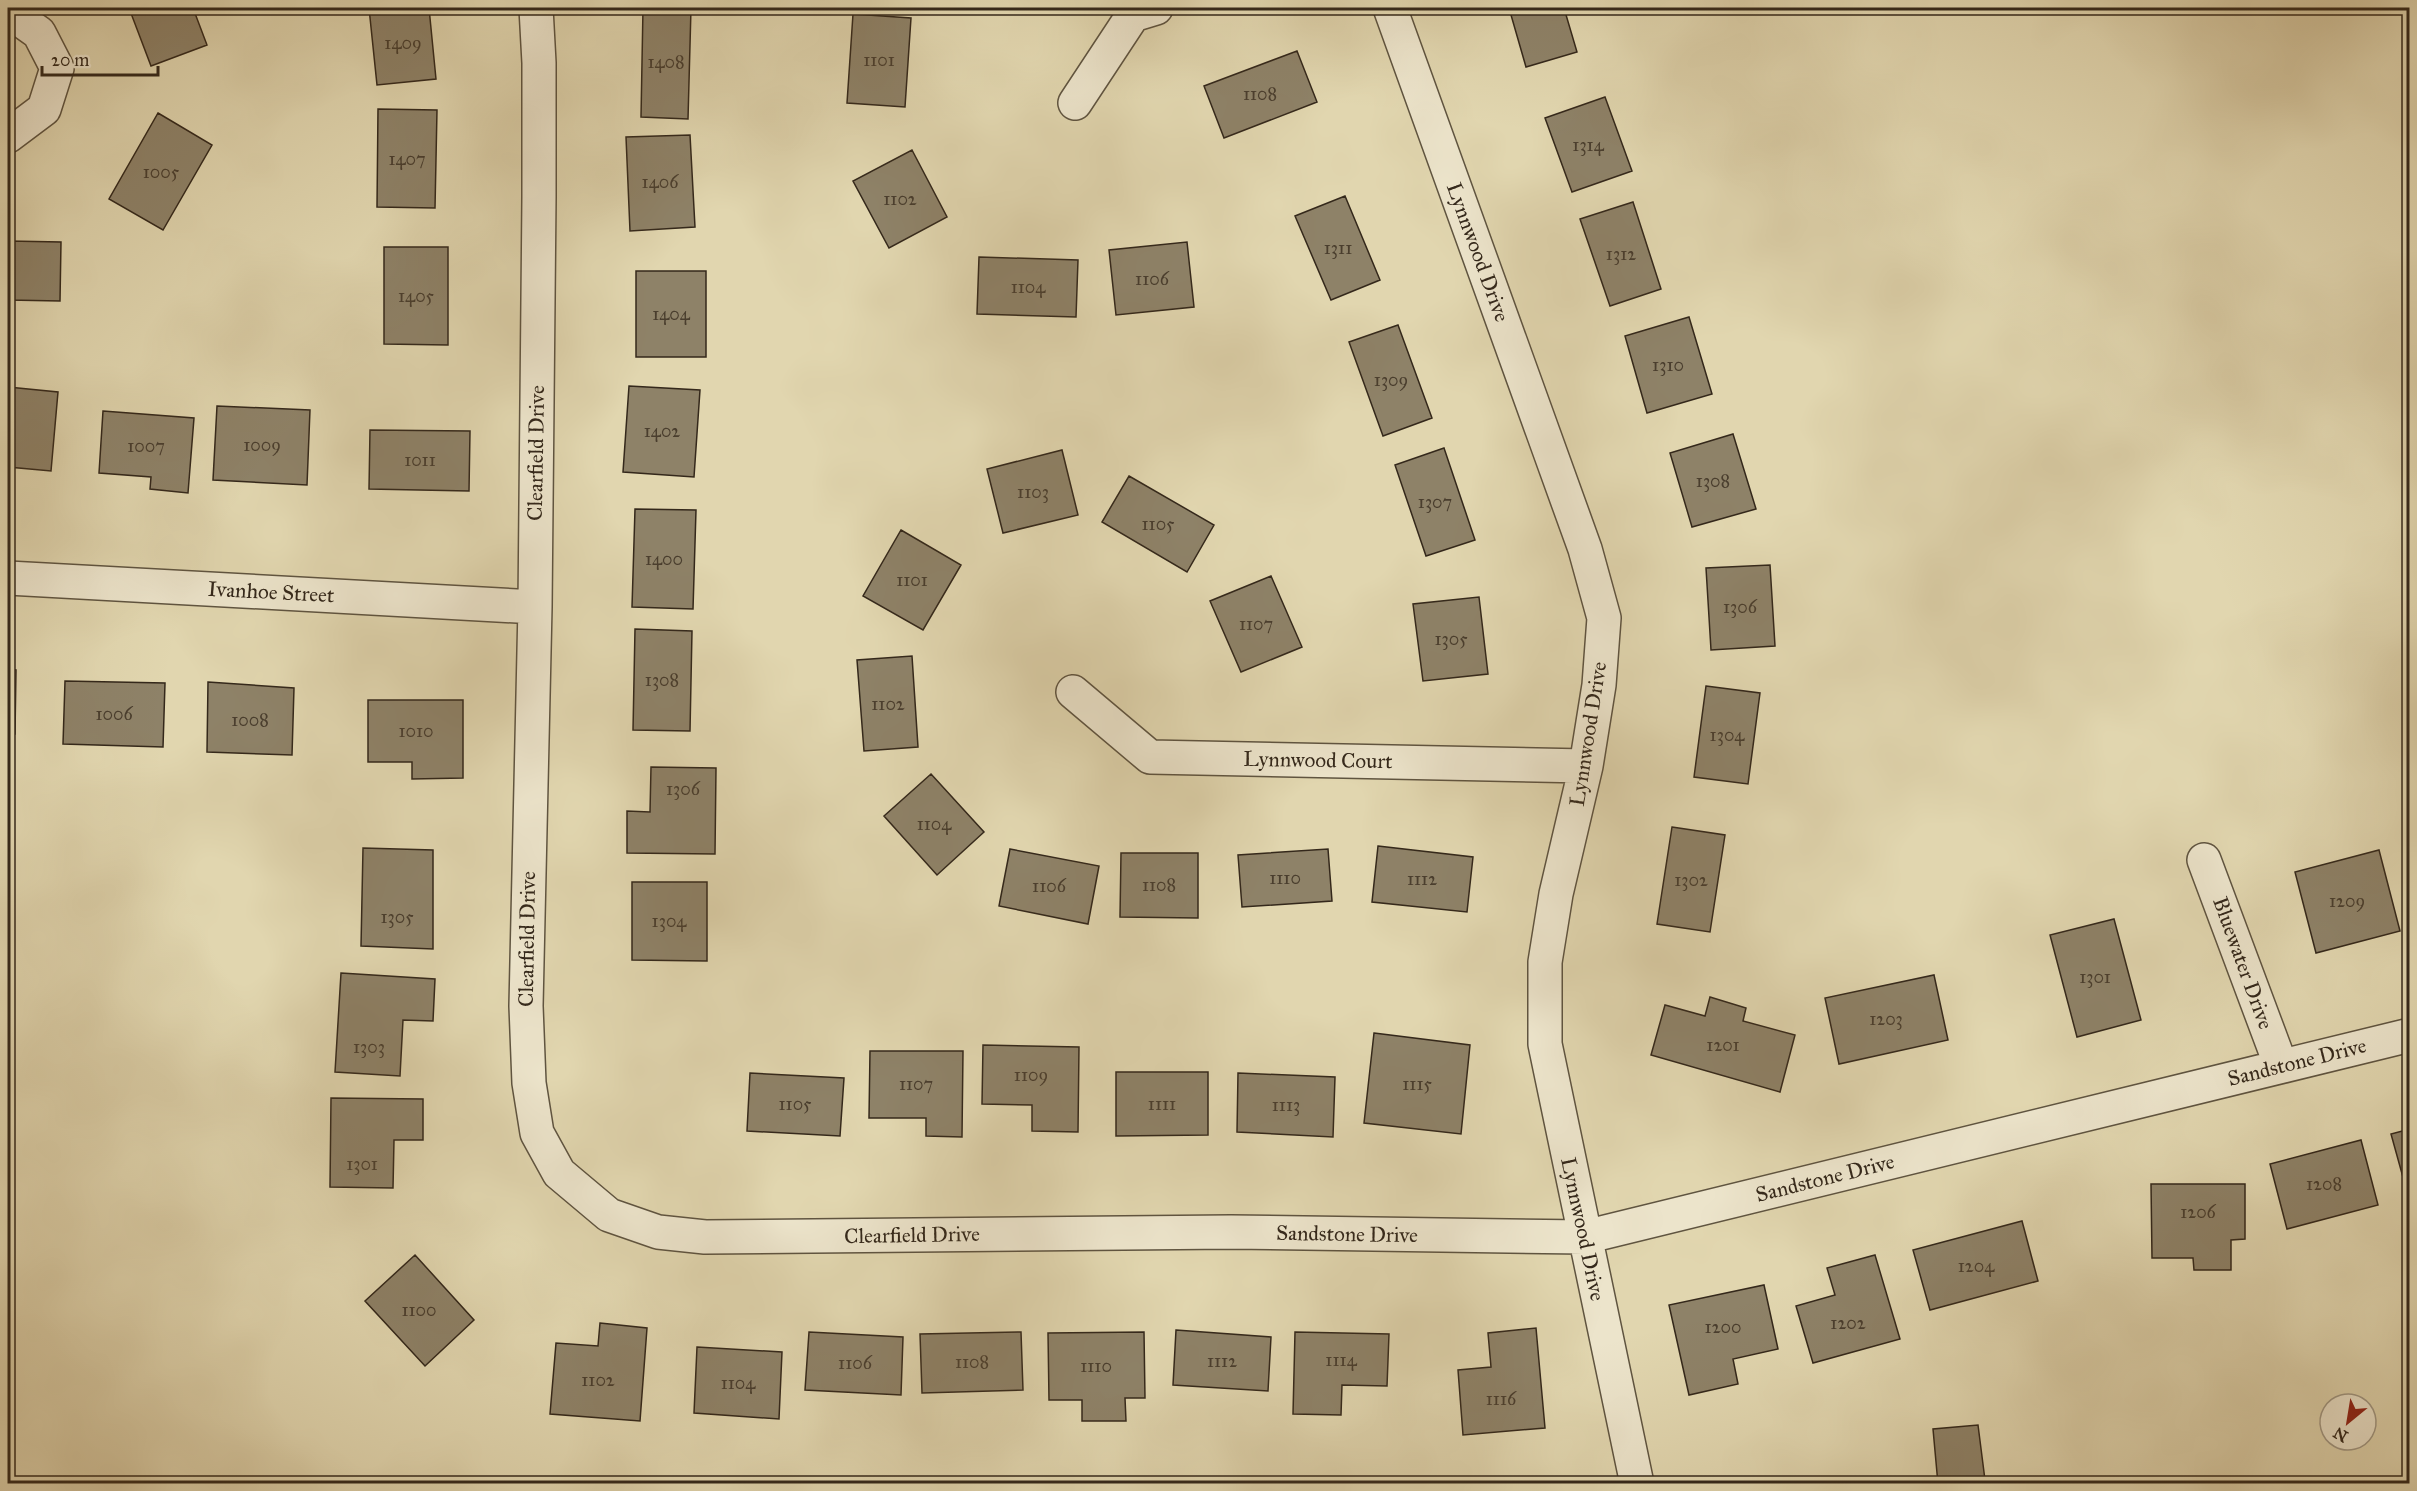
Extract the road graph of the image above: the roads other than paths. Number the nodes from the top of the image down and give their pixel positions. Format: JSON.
{"nodes":[{"id":1,"x":536,"y":8,"type":"edge"},
{"id":2,"x":1156,"y":8,"type":"edge"},
{"id":3,"x":1390,"y":8,"type":"edge"},
{"id":4,"x":8,"y":11,"type":"edge"},
{"id":5,"x":1076,"y":103,"type":"dead end"},
{"id":6,"x":8,"y":136,"type":"edge"},
{"id":7,"x":8,"y":578,"type":"edge"},
{"id":8,"x":535,"y":607,"type":"junction"},
{"id":9,"x":1073,"y":692,"type":"dead end"},
{"id":10,"x":1586,"y":766,"type":"junction"},
{"id":11,"x":2204,"y":860,"type":"dead end"},
{"id":12,"x":2409,"y":1035,"type":"edge"},
{"id":13,"x":2281,"y":1066,"type":"junction"},
{"id":14,"x":1231,"y":1232,"type":"joint"},
{"id":15,"x":1585,"y":1237,"type":"junction"},
{"id":16,"x":1637,"y":1484,"type":"edge"}],
"edges":[{"from":1,"to":8,"type":"street","name":"Clearfield Drive"},
{"from":2,"to":5,"type":"street"},
{"from":3,"to":10,"type":"street","name":"Lynnwood Drive"},
{"from":4,"to":6,"type":"street"},
{"from":7,"to":8,"type":"street","name":"Ivanhoe Street"},
{"from":8,"to":14,"type":"street","name":"Clearfield Drive"},
{"from":9,"to":10,"type":"street","name":"Lynnwood Court"},
{"from":10,"to":15,"type":"street","name":"Lynnwood Drive"},
{"from":11,"to":13,"type":"street","name":"Bluewater Drive"},
{"from":12,"to":13,"type":"street","name":"Sandstone Drive"},
{"from":13,"to":15,"type":"street","name":"Sandstone Drive"},
{"from":14,"to":15,"type":"street","name":"Sandstone Drive"},
{"from":15,"to":16,"type":"street","name":"Lynnwood Drive"}]}
